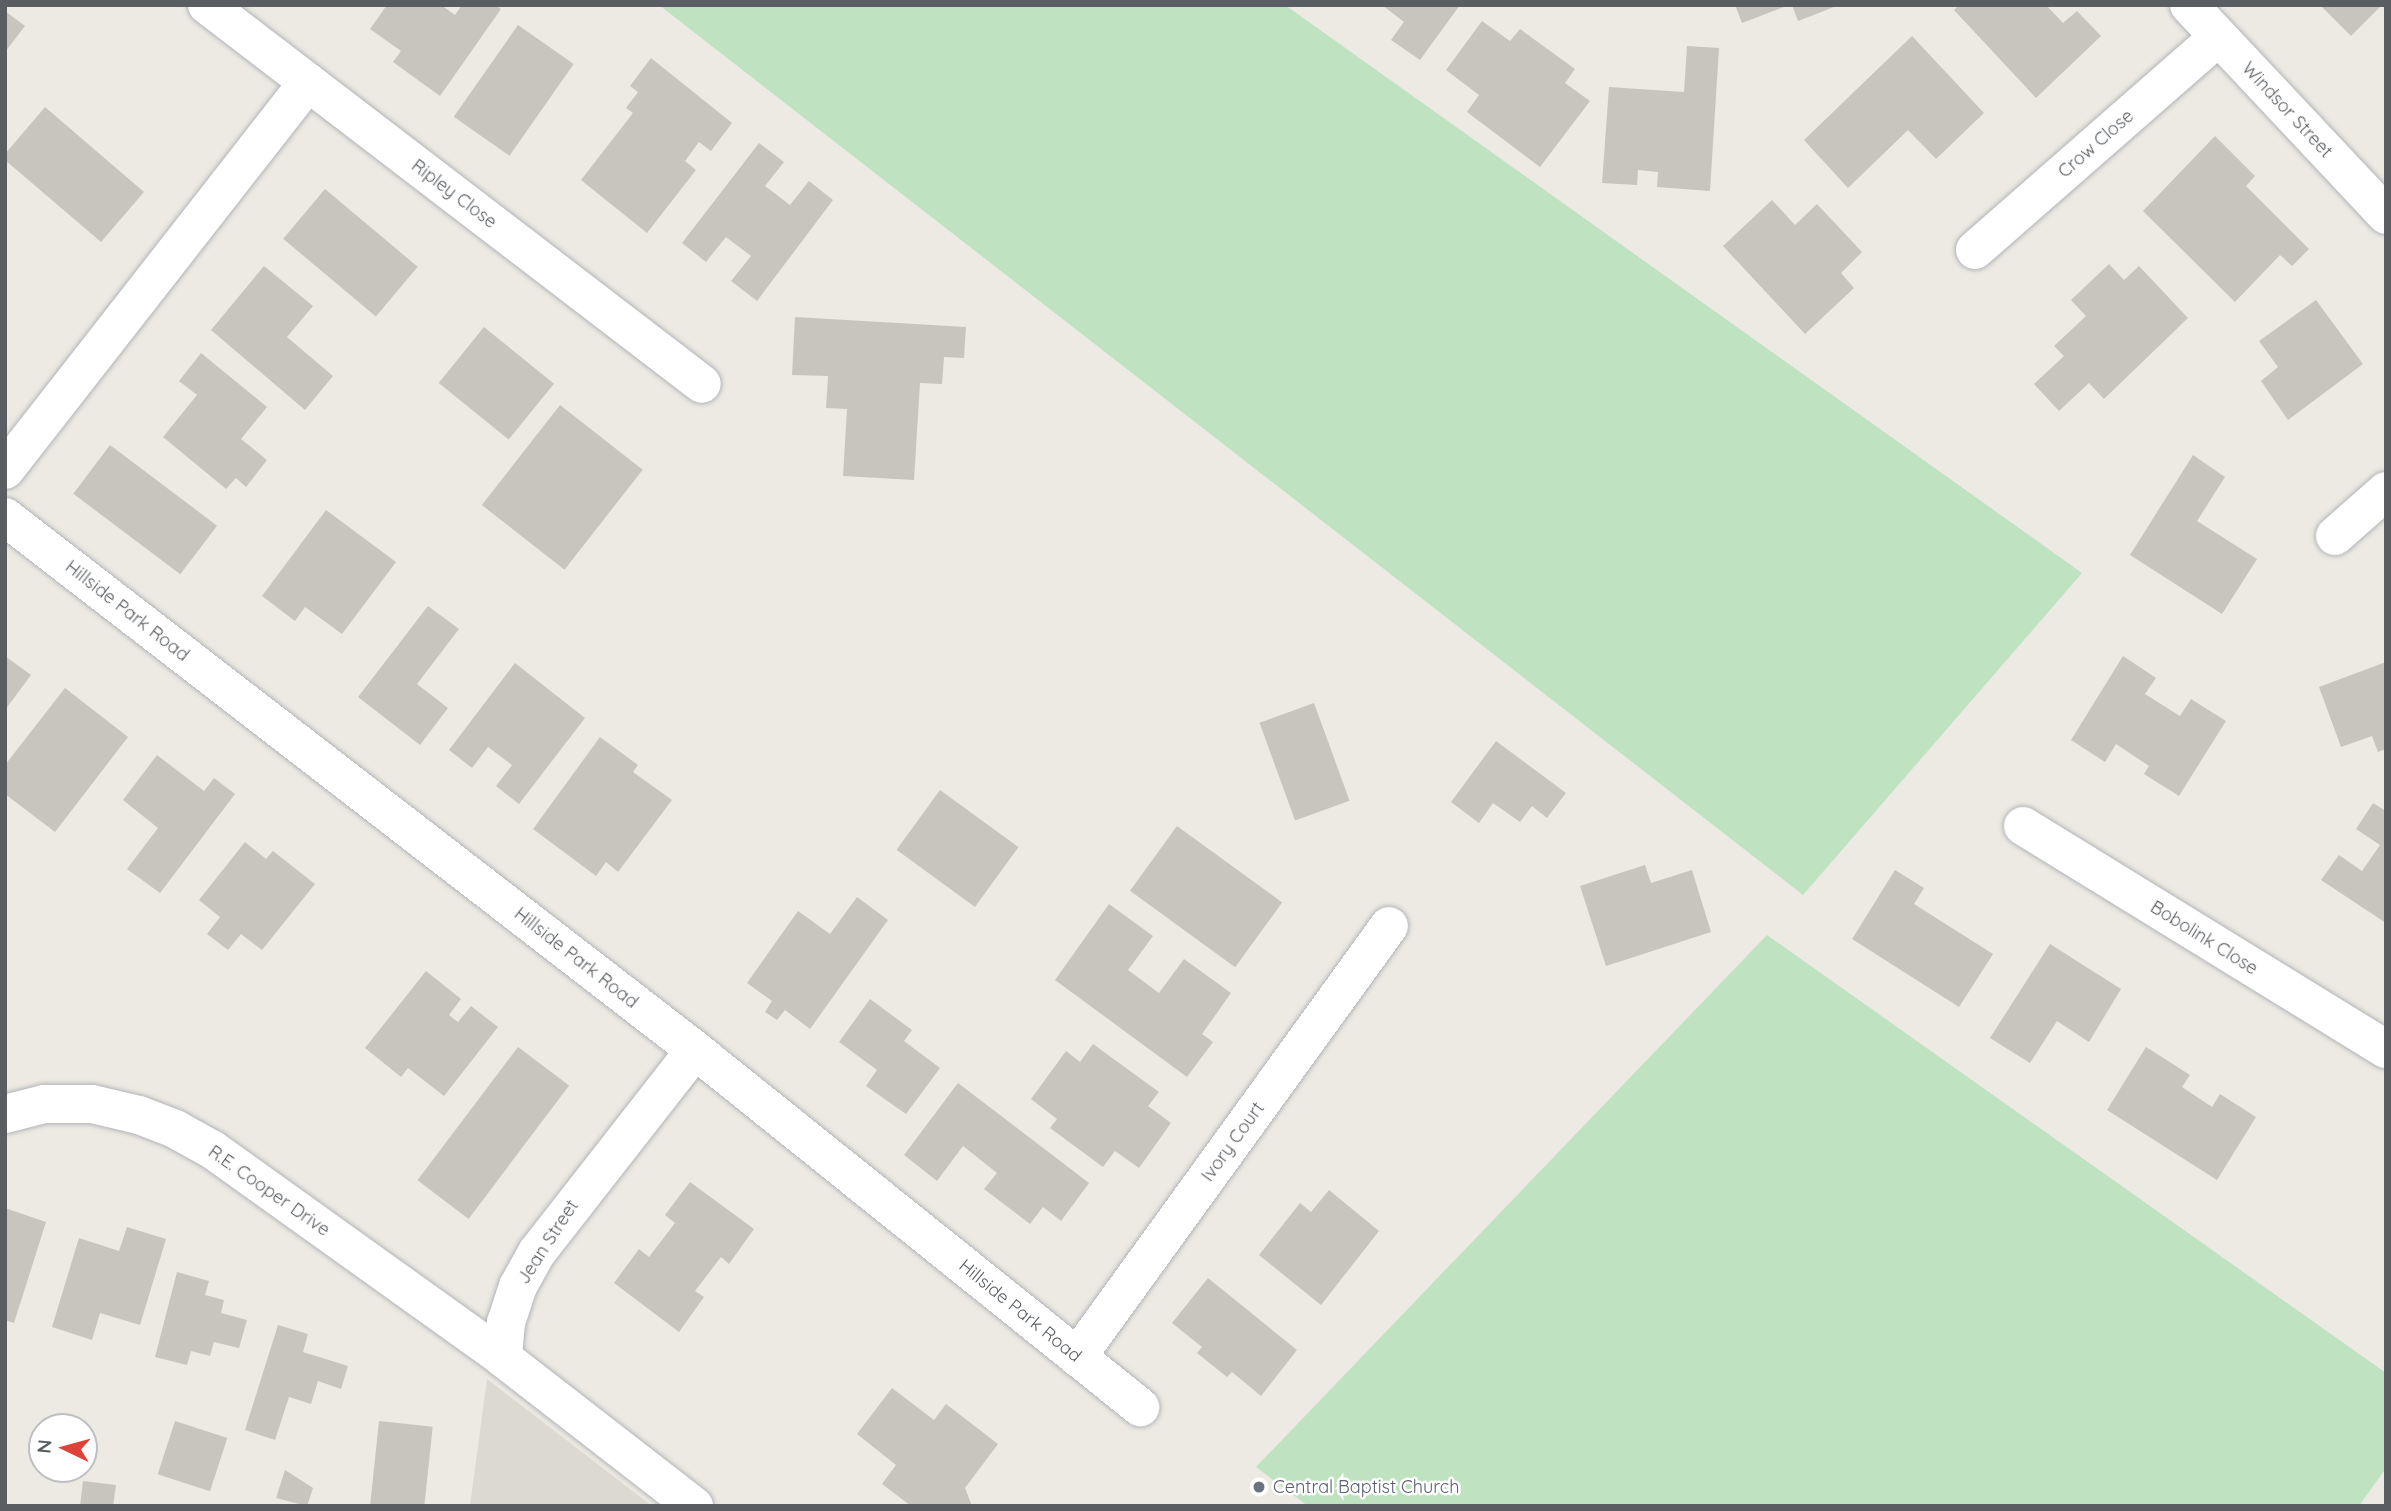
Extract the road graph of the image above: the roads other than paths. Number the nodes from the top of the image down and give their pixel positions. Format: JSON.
{"nodes":[{"id":1,"x":207,"y":5,"type":"edge"},
{"id":2,"x":2189,"y":5,"type":"edge"},
{"id":3,"x":2218,"y":37,"type":"junction"},
{"id":4,"x":308,"y":82,"type":"junction"},
{"id":5,"x":2386,"y":215,"type":"edge"},
{"id":6,"x":1975,"y":250,"type":"dead end"},
{"id":7,"x":702,"y":384,"type":"dead end"},
{"id":8,"x":5,"y":470,"type":"edge"},
{"id":9,"x":2386,"y":491,"type":"edge"},
{"id":10,"x":5,"y":517,"type":"edge"},
{"id":11,"x":2335,"y":536,"type":"dead end"},
{"id":12,"x":2023,"y":826,"type":"dead end"},
{"id":13,"x":1389,"y":926,"type":"dead end"},
{"id":14,"x":2386,"y":1049,"type":"edge"},
{"id":15,"x":695,"y":1050,"type":"junction"},
{"id":16,"x":5,"y":1114,"type":"edge"},
{"id":17,"x":1077,"y":1357,"type":"junction"},
{"id":18,"x":503,"y":1358,"type":"junction"},
{"id":19,"x":1140,"y":1407,"type":"dead end"},
{"id":20,"x":694,"y":1506,"type":"edge"}],
"edges":[{"from":1,"to":4,"type":"street","name":"Ripley Close"},
{"from":2,"to":3,"type":"street","name":"Windsor Street"},
{"from":3,"to":5,"type":"street","name":"Windsor Street"},
{"from":3,"to":6,"type":"street","name":"Crow Close"},
{"from":4,"to":7,"type":"street","name":"Ripley Close"},
{"from":4,"to":8,"type":"street"},
{"from":9,"to":11,"type":"street"},
{"from":10,"to":15,"type":"street","name":"Hillside Park Road"},
{"from":12,"to":14,"type":"street","name":"Bobolink Close"},
{"from":13,"to":17,"type":"street","name":"Ivory Court"},
{"from":15,"to":17,"type":"street","name":"Hillside Park Road"},
{"from":15,"to":18,"type":"street","name":"Jean Street"},
{"from":16,"to":18,"type":"street","name":"R.E. Cooper Drive"},
{"from":17,"to":19,"type":"street","name":"Hillside Park Road"},
{"from":18,"to":20,"type":"street"}]}
